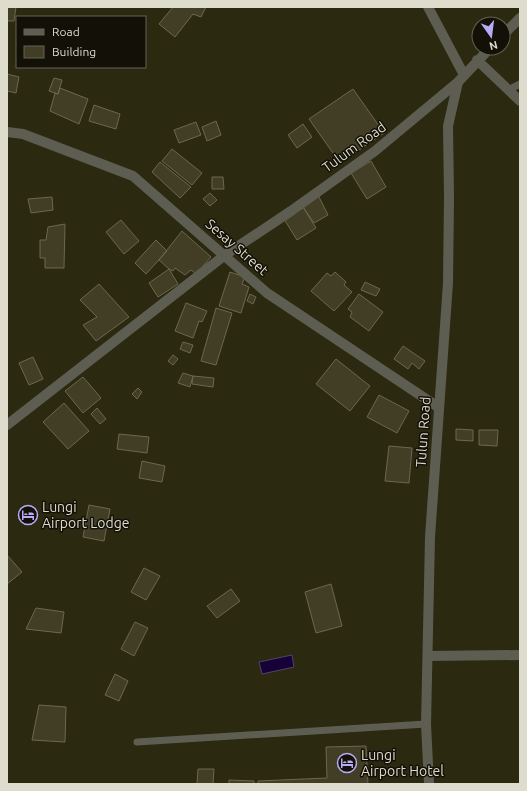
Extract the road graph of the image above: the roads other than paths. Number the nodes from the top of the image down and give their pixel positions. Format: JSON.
{"nodes":[{"id":1,"x":428,"y":7,"type":"edge"},
{"id":2,"x":520,"y":18,"type":"edge"},
{"id":3,"x":511,"y":27,"type":"edge"},
{"id":4,"x":481,"y":56,"type":"edge"},
{"id":5,"x":477,"y":60,"type":"junction"},
{"id":6,"x":461,"y":79,"type":"junction"},
{"id":7,"x":520,"y":84,"type":"edge"},
{"id":8,"x":508,"y":90,"type":"junction"},
{"id":9,"x":520,"y":101,"type":"edge"},
{"id":10,"x":7,"y":132,"type":"edge"},
{"id":11,"x":225,"y":255,"type":"junction"},
{"id":12,"x":438,"y":407,"type":"junction"},
{"id":13,"x":7,"y":425,"type":"edge"},
{"id":14,"x":520,"y":655,"type":"edge"},
{"id":15,"x":428,"y":656,"type":"junction"},
{"id":16,"x":426,"y":724,"type":"junction"},
{"id":17,"x":137,"y":742,"type":"dead end"},
{"id":18,"x":429,"y":784,"type":"edge"}],
"edges":[{"from":1,"to":6,"type":"street"},
{"from":2,"to":3,"type":"street"},
{"from":4,"to":5,"type":"street","name":"Tulum Road"},
{"from":5,"to":6,"type":"street","name":"Tulum Road"},
{"from":5,"to":8,"type":"street"},
{"from":6,"to":11,"type":"street","name":"Tulum Road"},
{"from":6,"to":12,"type":"street","name":"Tulun Road"},
{"from":7,"to":8,"type":"lane"},
{"from":8,"to":9,"type":"street"},
{"from":10,"to":11,"type":"street","name":"Sesay Street"},
{"from":11,"to":12,"type":"street","name":"Sesay Street"},
{"from":11,"to":13,"type":"street","name":"Tulum Road"},
{"from":12,"to":15,"type":"street","name":"Tulun Road"},
{"from":14,"to":15,"type":"street"},
{"from":15,"to":16,"type":"street","name":"Tulun Road"},
{"from":16,"to":17,"type":"lane"},
{"from":16,"to":18,"type":"street","name":"Tulun Road"}]}
